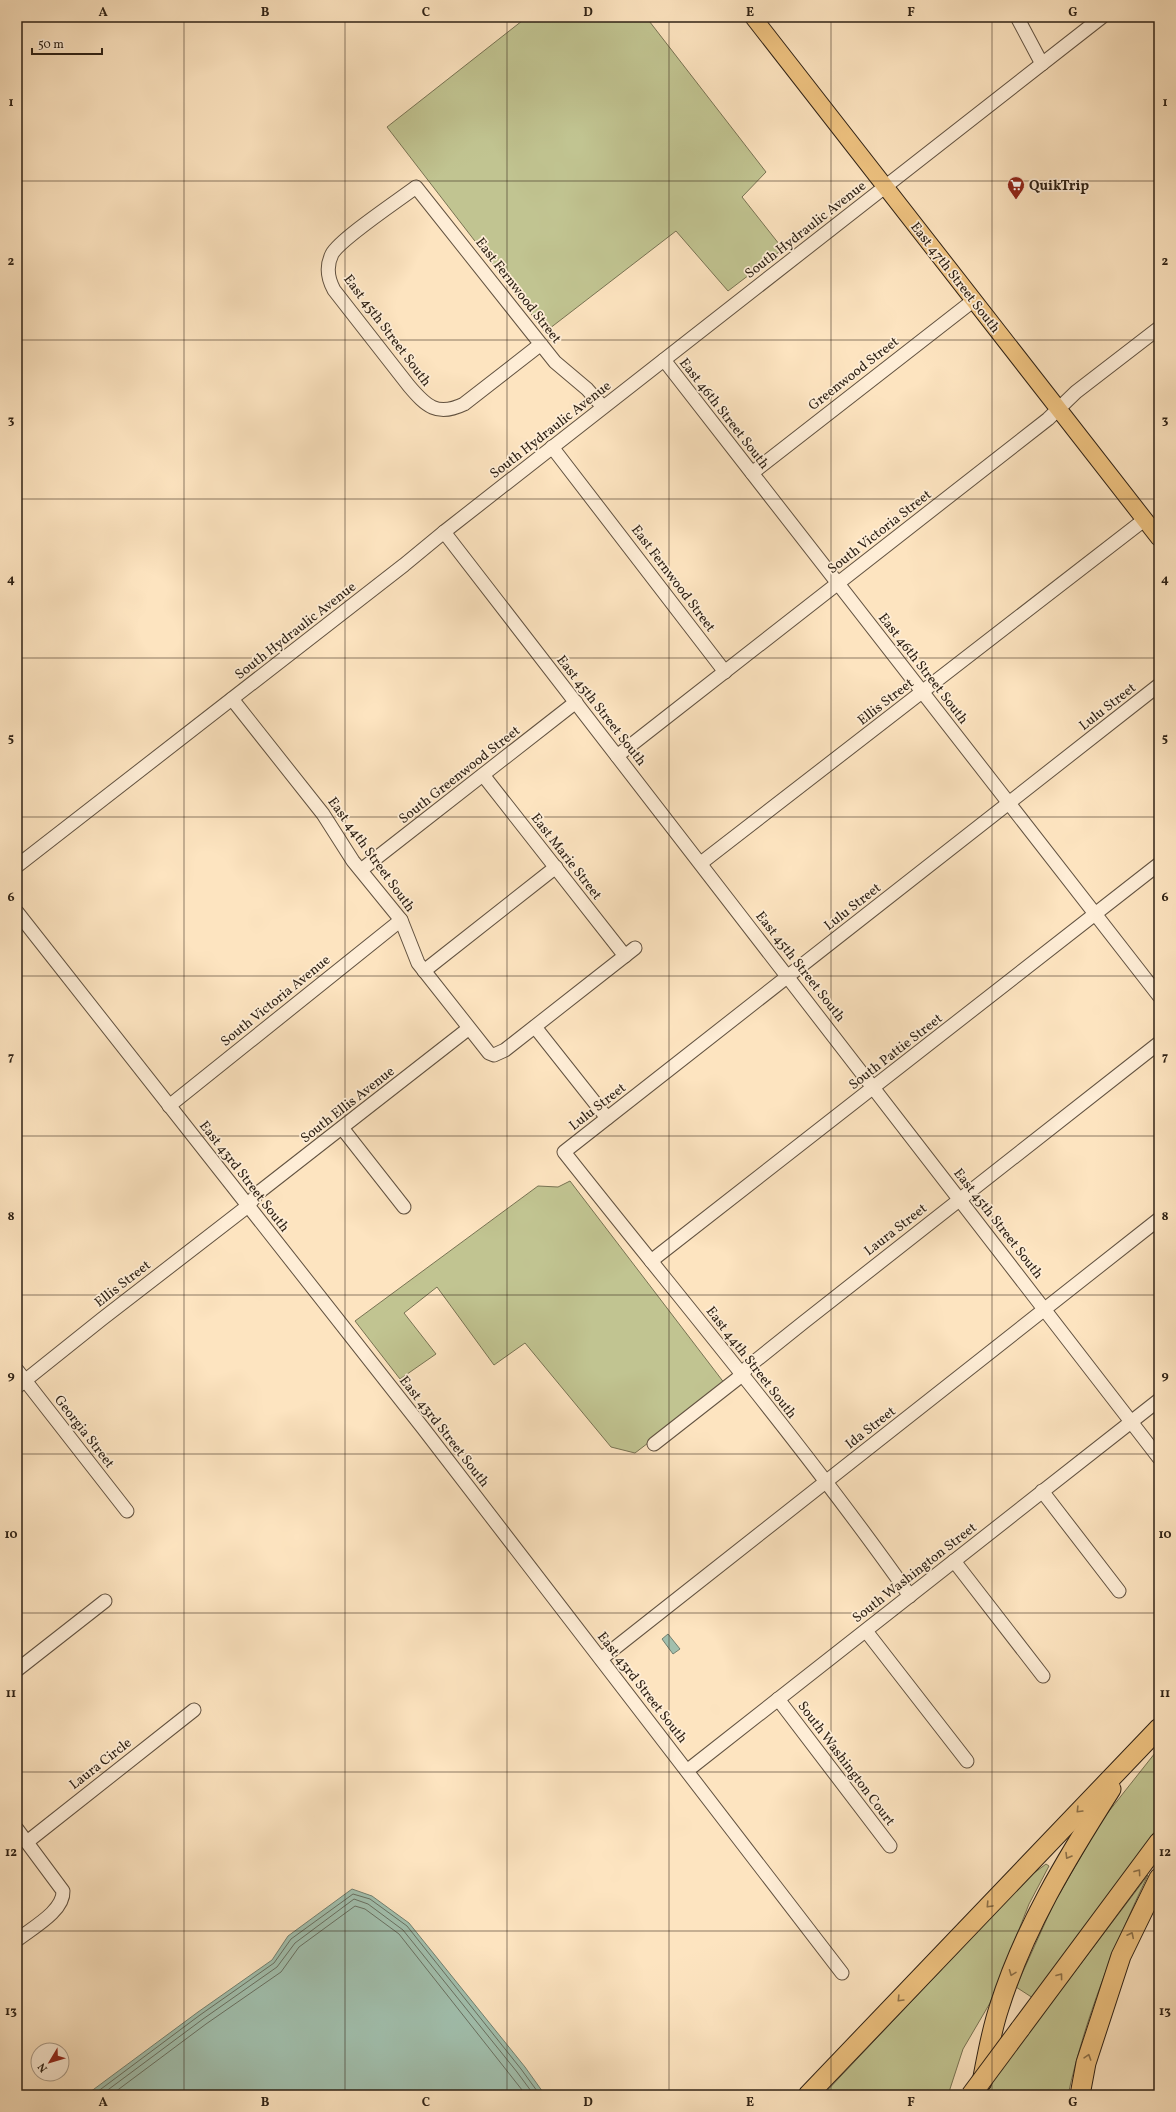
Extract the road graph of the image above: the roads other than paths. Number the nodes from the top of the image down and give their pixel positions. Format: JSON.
{"nodes":[{"id":1,"x":753,"y":17,"type":"edge"},
{"id":2,"x":1017,"y":17,"type":"edge"},
{"id":3,"x":1102,"y":17,"type":"edge"},
{"id":4,"x":1042,"y":64,"type":"junction"},
{"id":5,"x":886,"y":186,"type":"junction"},
{"id":6,"x":328,"y":270,"type":"joint"},
{"id":7,"x":974,"y":300,"type":"junction"},
{"id":8,"x":1159,"y":328,"type":"edge"},
{"id":9,"x":541,"y":344,"type":"junction"},
{"id":10,"x":664,"y":360,"type":"junction"},
{"id":11,"x":603,"y":407,"type":"junction"},
{"id":12,"x":1058,"y":409,"type":"junction"},
{"id":13,"x":552,"y":447,"type":"junction"},
{"id":14,"x":752,"y":473,"type":"junction"},
{"id":15,"x":1144,"y":520,"type":"junction"},
{"id":16,"x":444,"y":532,"type":"junction"},
{"id":17,"x":1159,"y":538,"type":"edge"},
{"id":18,"x":838,"y":584,"type":"junction"},
{"id":19,"x":725,"y":672,"type":"junction"},
{"id":20,"x":1159,"y":686,"type":"edge"},
{"id":21,"x":923,"y":693,"type":"junction"},
{"id":22,"x":232,"y":699,"type":"junction"},
{"id":23,"x":576,"y":702,"type":"junction"},
{"id":24,"x":617,"y":756,"type":"junction"},
{"id":25,"x":484,"y":775,"type":"junction"},
{"id":26,"x":1009,"y":803,"type":"junction"},
{"id":27,"x":701,"y":863,"type":"junction"},
{"id":28,"x":1159,"y":864,"type":"edge"},
{"id":29,"x":17,"y":866,"type":"edge"},
{"id":30,"x":556,"y":867,"type":"junction"},
{"id":31,"x":361,"y":870,"type":"junction"},
{"id":32,"x":17,"y":912,"type":"edge"},
{"id":33,"x":1096,"y":914,"type":"junction"},
{"id":34,"x":401,"y":920,"type":"junction"},
{"id":35,"x":424,"y":971,"type":"junction"},
{"id":36,"x":788,"y":976,"type":"junction"},
{"id":37,"x":1159,"y":996,"type":"edge"},
{"id":38,"x":535,"y":1027,"type":"junction"},
{"id":39,"x":468,"y":1029,"type":"junction"},
{"id":40,"x":1159,"y":1043,"type":"edge"},
{"id":41,"x":874,"y":1088,"type":"junction"},
{"id":42,"x":169,"y":1106,"type":"junction"},
{"id":43,"x":607,"y":1118,"type":"junction"},
{"id":44,"x":342,"y":1128,"type":"junction"},
{"id":45,"x":564,"y":1152,"type":"joint"},
{"id":46,"x":960,"y":1198,"type":"junction"},
{"id":47,"x":248,"y":1206,"type":"junction"},
{"id":48,"x":404,"y":1207,"type":"dead end"},
{"id":49,"x":1159,"y":1219,"type":"edge"},
{"id":50,"x":651,"y":1262,"type":"junction"},
{"id":51,"x":1045,"y":1309,"type":"junction"},
{"id":52,"x":17,"y":1370,"type":"edge"},
{"id":53,"x":741,"y":1375,"type":"junction"},
{"id":54,"x":21,"y":1384,"type":"edge"},
{"id":55,"x":1159,"y":1400,"type":"edge"},
{"id":56,"x":1131,"y":1422,"type":"junction"},
{"id":57,"x":654,"y":1444,"type":"dead end"},
{"id":58,"x":1159,"y":1458,"type":"edge"},
{"id":59,"x":826,"y":1483,"type":"junction"},
{"id":60,"x":1042,"y":1492,"type":"junction"},
{"id":61,"x":127,"y":1511,"type":"dead end"},
{"id":62,"x":954,"y":1561,"type":"junction"},
{"id":63,"x":1119,"y":1591,"type":"dead end"},
{"id":64,"x":910,"y":1596,"type":"junction"},
{"id":65,"x":105,"y":1601,"type":"dead end"},
{"id":66,"x":866,"y":1630,"type":"junction"},
{"id":67,"x":601,"y":1659,"type":"junction"},
{"id":68,"x":17,"y":1670,"type":"edge"},
{"id":69,"x":1043,"y":1676,"type":"dead end"},
{"id":70,"x":778,"y":1700,"type":"junction"},
{"id":71,"x":194,"y":1710,"type":"dead end"},
{"id":72,"x":1159,"y":1728,"type":"edge"},
{"id":73,"x":1136,"y":1753,"type":"junction"},
{"id":74,"x":967,"y":1761,"type":"dead end"},
{"id":75,"x":688,"y":1770,"type":"junction"},
{"id":76,"x":17,"y":1830,"type":"edge"},
{"id":77,"x":27,"y":1842,"type":"junction"},
{"id":78,"x":1159,"y":1842,"type":"edge"},
{"id":79,"x":890,"y":1846,"type":"dead end"},
{"id":80,"x":1159,"y":1878,"type":"edge"},
{"id":81,"x":17,"y":1940,"type":"edge"},
{"id":82,"x":842,"y":1973,"type":"dead end"},
{"id":83,"x":808,"y":2095,"type":"edge"},
{"id":84,"x":971,"y":2095,"type":"edge"},
{"id":85,"x":979,"y":2095,"type":"edge"},
{"id":86,"x":1080,"y":2095,"type":"edge"}],
"edges":[{"from":1,"to":5,"type":"main road","name":"East 47th Street South"},
{"from":2,"to":4,"type":"street"},
{"from":3,"to":4,"type":"street","name":"South Hydraulic Avenue"},
{"from":4,"to":5,"type":"street","name":"South Hydraulic Avenue"},
{"from":5,"to":7,"type":"main road","name":"East 47th Street South"},
{"from":5,"to":10,"type":"street","name":"South Hydraulic Avenue"},
{"from":6,"to":9,"type":"street","name":"East 45th Street South"},
{"from":6,"to":9,"type":"street","name":"East Fernwood Street"},
{"from":7,"to":12,"type":"main road","name":"East 47th Street South"},
{"from":7,"to":14,"type":"street","name":"Greenwood Street"},
{"from":8,"to":12,"type":"street","name":"South Victoria Street"},
{"from":9,"to":11,"type":"street","name":"East Fernwood Street"},
{"from":10,"to":11,"type":"street","name":"South Hydraulic Avenue"},
{"from":10,"to":14,"type":"street","name":"East 46th Street South"},
{"from":11,"to":13,"type":"street","name":"South Hydraulic Avenue"},
{"from":12,"to":15,"type":"main road","name":"East 47th Street South"},
{"from":12,"to":18,"type":"street","name":"South Victoria Street"},
{"from":13,"to":16,"type":"street","name":"South Hydraulic Avenue"},
{"from":13,"to":19,"type":"street","name":"East Fernwood Street"},
{"from":14,"to":18,"type":"street","name":"East 46th Street South"},
{"from":15,"to":17,"type":"main road","name":"East 47th Street South"},
{"from":15,"to":21,"type":"street","name":"Ellis Street"},
{"from":16,"to":22,"type":"street","name":"South Hydraulic Avenue"},
{"from":16,"to":23,"type":"street","name":"East 45th Street South"},
{"from":18,"to":19,"type":"street","name":"South Victoria Street"},
{"from":18,"to":21,"type":"street","name":"East 46th Street South"},
{"from":19,"to":24,"type":"street","name":"South Victoria Street"},
{"from":20,"to":26,"type":"street","name":"Lulu Street"},
{"from":21,"to":26,"type":"street","name":"East 46th Street South"},
{"from":21,"to":27,"type":"street","name":"Ellis Street"},
{"from":22,"to":29,"type":"street","name":"South Hydraulic Avenue"},
{"from":22,"to":31,"type":"street","name":"East 44th Street South"},
{"from":23,"to":24,"type":"street","name":"East 45th Street South"},
{"from":23,"to":25,"type":"street","name":"South Greenwood Street"},
{"from":24,"to":27,"type":"street","name":"East 45th Street South"},
{"from":25,"to":30,"type":"street","name":"East Marie Street"},
{"from":25,"to":31,"type":"street","name":"South Greenwood Street"},
{"from":26,"to":33,"type":"street","name":"East 46th Street South"},
{"from":26,"to":36,"type":"street","name":"Lulu Street"},
{"from":27,"to":36,"type":"street","name":"East 45th Street South"},
{"from":28,"to":33,"type":"street","name":"South Pattie Street"},
{"from":30,"to":35,"type":"street"},
{"from":30,"to":38,"type":"street","name":"East Marie Street"},
{"from":31,"to":34,"type":"street","name":"East 44th Street South"},
{"from":32,"to":42,"type":"street","name":"East 43rd Street South"},
{"from":33,"to":37,"type":"street","name":"East 46th Street South"},
{"from":33,"to":41,"type":"street","name":"South Pattie Street"},
{"from":34,"to":35,"type":"street","name":"East 44th Street South"},
{"from":34,"to":42,"type":"street","name":"South Victoria Avenue"},
{"from":35,"to":39,"type":"street","name":"East 44th Street South"},
{"from":36,"to":41,"type":"street","name":"East 45th Street South"},
{"from":36,"to":43,"type":"street","name":"Lulu Street"},
{"from":38,"to":39,"type":"street","name":"East 44th Street South"},
{"from":38,"to":43,"type":"street"},
{"from":39,"to":44,"type":"street","name":"South Ellis Avenue"},
{"from":40,"to":46,"type":"street","name":"Laura Street"},
{"from":41,"to":46,"type":"street","name":"East 45th Street South"},
{"from":41,"to":50,"type":"street","name":"South Pattie Street"},
{"from":42,"to":47,"type":"street","name":"East 43rd Street South"},
{"from":43,"to":45,"type":"street","name":"Lulu Street"},
{"from":44,"to":47,"type":"street","name":"South Ellis Avenue"},
{"from":44,"to":48,"type":"street"},
{"from":45,"to":50,"type":"street","name":"East 44th Street South"},
{"from":46,"to":51,"type":"street","name":"East 45th Street South"},
{"from":46,"to":53,"type":"street","name":"Laura Street"},
{"from":47,"to":54,"type":"street","name":"Ellis Street"},
{"from":47,"to":67,"type":"street","name":"East 43rd Street South"},
{"from":49,"to":51,"type":"street","name":"Ida Street"},
{"from":50,"to":53,"type":"street","name":"East 44th Street South"},
{"from":51,"to":56,"type":"street","name":"East 45th Street South"},
{"from":51,"to":59,"type":"street","name":"Ida Street"},
{"from":52,"to":54,"type":"street","name":"Georgia Street"},
{"from":53,"to":57,"type":"street","name":"Laura Street"},
{"from":53,"to":59,"type":"street","name":"East 44th Street South"},
{"from":54,"to":61,"type":"street","name":"Georgia Street"},
{"from":55,"to":56,"type":"street","name":"South Washington Street"},
{"from":56,"to":58,"type":"street"},
{"from":56,"to":60,"type":"street","name":"South Washington Street"},
{"from":59,"to":64,"type":"street","name":"East 44th Street South"},
{"from":59,"to":67,"type":"street","name":"Ida Street"},
{"from":60,"to":62,"type":"street","name":"South Washington Street"},
{"from":60,"to":63,"type":"street"},
{"from":62,"to":64,"type":"street","name":"South Washington Street"},
{"from":62,"to":69,"type":"street"},
{"from":64,"to":66,"type":"street","name":"South Washington Street"},
{"from":65,"to":68,"type":"street"},
{"from":66,"to":70,"type":"street","name":"South Washington Street"},
{"from":66,"to":74,"type":"street"},
{"from":67,"to":75,"type":"street","name":"East 43rd Street South"},
{"from":70,"to":75,"type":"street","name":"South Washington Street"},
{"from":70,"to":79,"type":"street","name":"South Washington Court"},
{"from":71,"to":77,"type":"street","name":"Laura Circle"},
{"from":72,"to":73,"type":"highway"},
{"from":73,"to":83,"type":"highway","one_way":true},
{"from":73,"to":85,"type":"highway","one_way":true},
{"from":75,"to":82,"type":"street","name":"East 43rd Street South"},
{"from":76,"to":77,"type":"street"},
{"from":77,"to":81,"type":"street"},
{"from":84,"to":78,"type":"highway","one_way":true,"bridge":true},
{"from":86,"to":80,"type":"highway","one_way":true}]}
